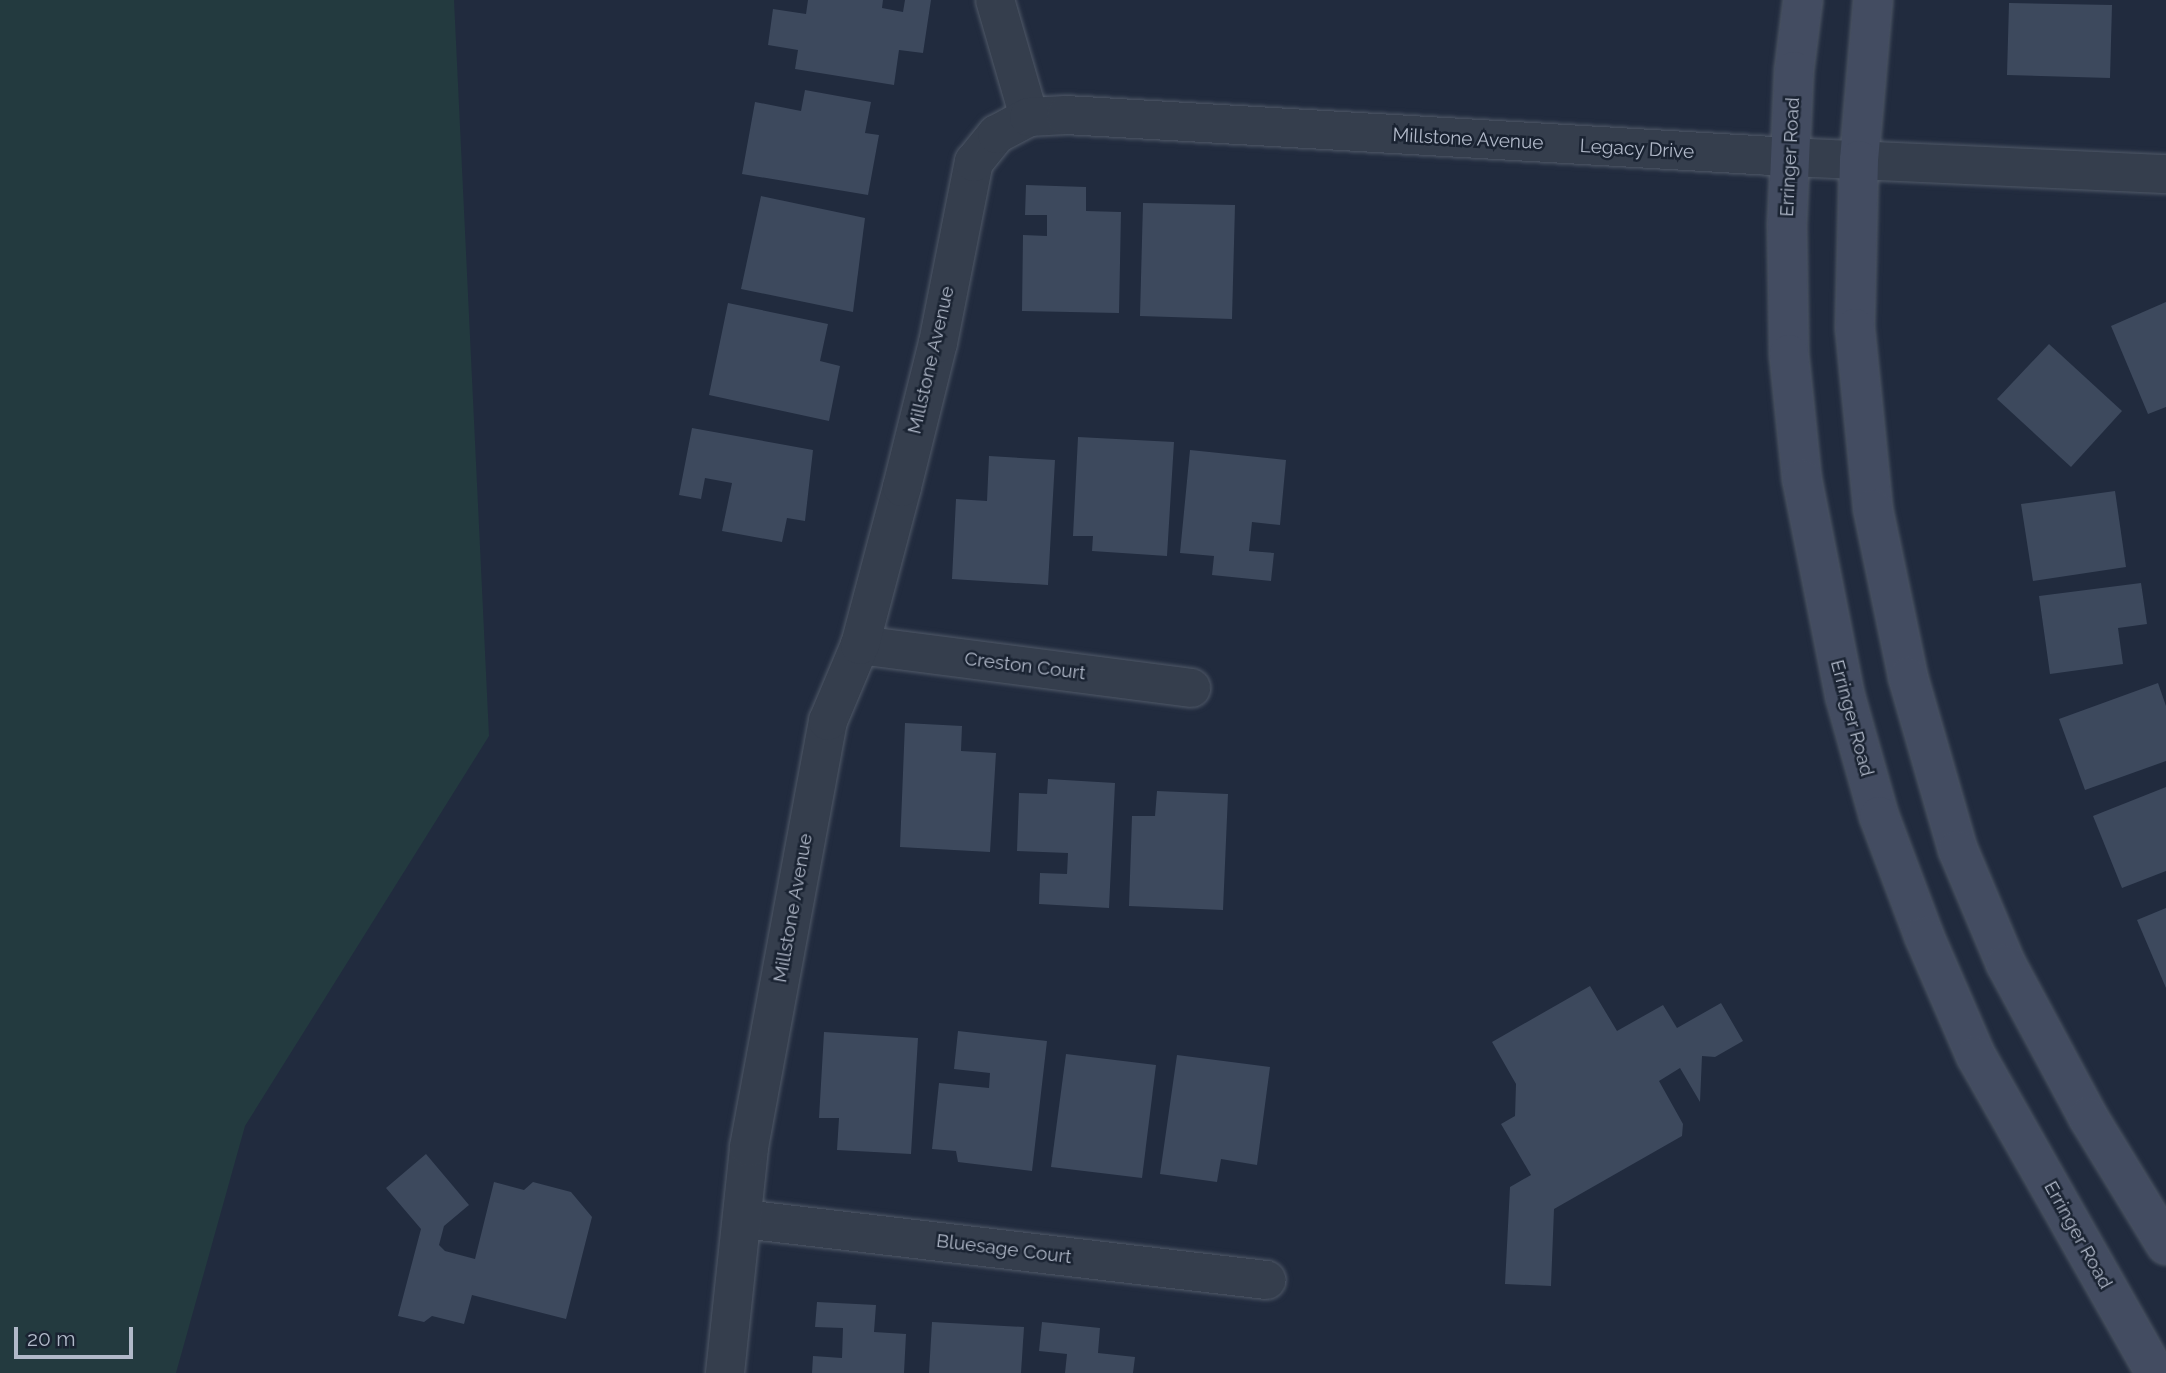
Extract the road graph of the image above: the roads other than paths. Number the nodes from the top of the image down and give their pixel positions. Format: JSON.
{"nodes":[{"id":1,"x":995,"y":0,"type":"edge"},
{"id":2,"x":1803,"y":0,"type":"edge"},
{"id":3,"x":1872,"y":0,"type":"edge"},
{"id":4,"x":1058,"y":116,"type":"junction"},
{"id":5,"x":1790,"y":157,"type":"junction"},
{"id":6,"x":1859,"y":160,"type":"junction"},
{"id":7,"x":2166,"y":174,"type":"edge"},
{"id":8,"x":860,"y":645,"type":"junction"},
{"id":9,"x":1191,"y":688,"type":"dead end"},
{"id":10,"x":743,"y":1219,"type":"junction"},
{"id":11,"x":2166,"y":1245,"type":"edge"},
{"id":12,"x":1266,"y":1280,"type":"dead end"},
{"id":13,"x":725,"y":1373,"type":"edge"},
{"id":14,"x":2155,"y":1373,"type":"edge"}],
"edges":[{"from":1,"to":4,"type":"street"},
{"from":2,"to":5,"type":"main road","name":"Erringer Road"},
{"from":3,"to":6,"type":"main road"},
{"from":4,"to":5,"type":"street","name":"Millstone Avenue"},
{"from":4,"to":8,"type":"street","name":"Millstone Avenue"},
{"from":5,"to":6,"type":"street"},
{"from":5,"to":14,"type":"main road","name":"Erringer Road"},
{"from":6,"to":7,"type":"street"},
{"from":6,"to":11,"type":"main road"},
{"from":8,"to":9,"type":"street","name":"Creston Court"},
{"from":8,"to":10,"type":"street","name":"Millstone Avenue"},
{"from":10,"to":12,"type":"street","name":"Bluesage Court"},
{"from":10,"to":13,"type":"street","name":"Millstone Avenue"}]}
